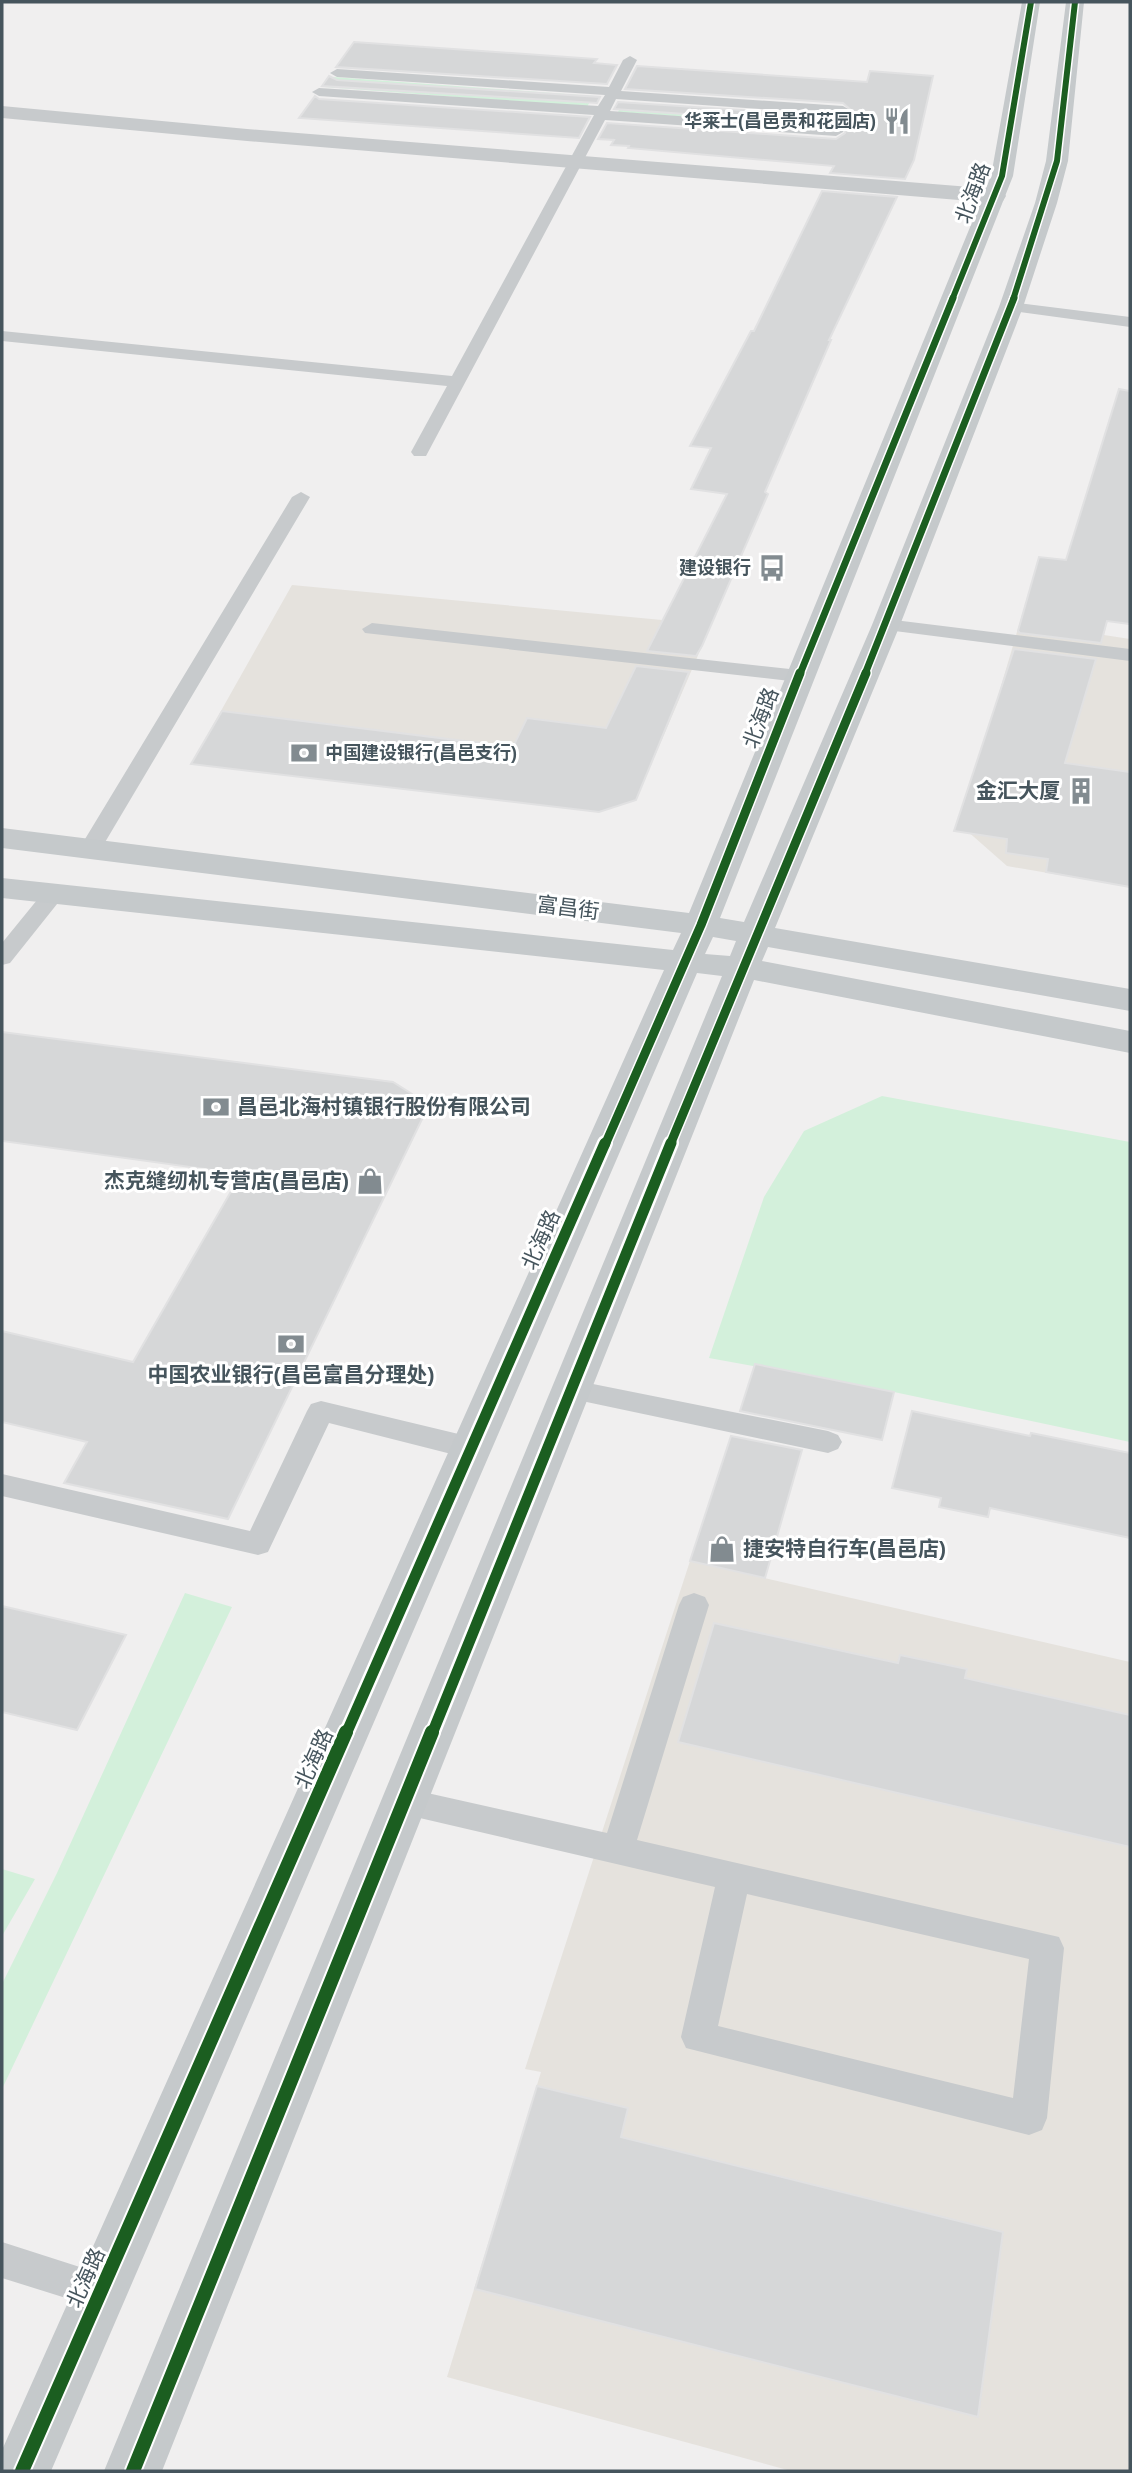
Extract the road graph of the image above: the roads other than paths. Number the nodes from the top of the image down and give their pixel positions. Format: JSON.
{"nodes":[{"id":1,"x":1031,"y":2,"type":"edge"},
{"id":2,"x":1075,"y":2,"type":"edge"},
{"id":3,"x":630,"y":60,"type":"dead end"},
{"id":4,"x":337,"y":73,"type":"dead end"},
{"id":5,"x":319,"y":92,"type":"dead end"},
{"id":6,"x":613,"y":93,"type":"junction"},
{"id":7,"x":2,"y":112,"type":"edge"},
{"id":8,"x":602,"y":113,"type":"junction"},
{"id":9,"x":575,"y":163,"type":"junction"},
{"id":10,"x":995,"y":196,"type":"junction"},
{"id":11,"x":1011,"y":307,"type":"junction"},
{"id":12,"x":1130,"y":322,"type":"edge"},
{"id":13,"x":2,"y":336,"type":"edge"},
{"id":14,"x":458,"y":382,"type":"junction"},
{"id":15,"x":421,"y":452,"type":"dead end"},
{"id":16,"x":301,"y":497,"type":"dead end"},
{"id":17,"x":886,"y":625,"type":"junction"},
{"id":18,"x":372,"y":629,"type":"dead end"},
{"id":19,"x":1130,"y":655,"type":"edge"},
{"id":20,"x":799,"y":676,"type":"junction"},
{"id":21,"x":2,"y":838,"type":"edge"},
{"id":22,"x":90,"y":849,"type":"junction"},
{"id":23,"x":2,"y":888,"type":"edge"},
{"id":24,"x":54,"y":894,"type":"junction"},
{"id":25,"x":693,"y":943,"type":"junction"},
{"id":26,"x":749,"y":952,"type":"junction"},
{"id":27,"x":2,"y":958,"type":"edge"},
{"id":28,"x":1130,"y":1000,"type":"edge"},
{"id":29,"x":1130,"y":1042,"type":"edge"},
{"id":30,"x":573,"y":1390,"type":"junction"},
{"id":31,"x":828,"y":1442,"type":"dead end"},
{"id":32,"x":471,"y":1448,"type":"junction"},
{"id":33,"x":2,"y":1485,"type":"edge"},
{"id":34,"x":694,"y":1605,"type":"dead end"},
{"id":35,"x":405,"y":1802,"type":"junction"},
{"id":36,"x":618,"y":1850,"type":"junction"},
{"id":37,"x":734,"y":1877,"type":"junction"},
{"id":38,"x":2,"y":2260,"type":"edge"},
{"id":39,"x":101,"y":2291,"type":"junction"},
{"id":40,"x":22,"y":2471,"type":"edge"},
{"id":41,"x":133,"y":2471,"type":"edge"}],
"edges":[{"from":1,"to":10,"type":"main road","name":"北海路"},
{"from":2,"to":11,"type":"main road"},
{"from":3,"to":6,"type":"lane"},
{"from":4,"to":6,"type":"lane"},
{"from":5,"to":8,"type":"lane"},
{"from":6,"to":8,"type":"lane"},
{"from":6,"to":8,"type":"lane"},
{"from":7,"to":9,"type":"street"},
{"from":8,"to":9,"type":"lane"},
{"from":9,"to":10,"type":"street"},
{"from":9,"to":14,"type":"lane"},
{"from":10,"to":20,"type":"main road","name":"北海路"},
{"from":11,"to":12,"type":"lane"},
{"from":11,"to":17,"type":"main road"},
{"from":13,"to":14,"type":"lane"},
{"from":14,"to":15,"type":"lane"},
{"from":16,"to":22,"type":"lane"},
{"from":17,"to":19,"type":"lane"},
{"from":17,"to":26,"type":"main road"},
{"from":18,"to":20,"type":"lane"},
{"from":20,"to":25,"type":"main road","name":"北海路"},
{"from":21,"to":22,"type":"main road","name":"富昌街"},
{"from":22,"to":25,"type":"main road","name":"富昌街"},
{"from":23,"to":24,"type":"main road","name":"富昌街"},
{"from":24,"to":25,"type":"main road","name":"富昌街"},
{"from":24,"to":27,"type":"lane"},
{"from":25,"to":26,"type":"main road","name":"富昌街"},
{"from":25,"to":32,"type":"main road","name":"北海路"},
{"from":26,"to":28,"type":"main road","name":"富昌街"},
{"from":26,"to":29,"type":"main road","name":"富昌街"},
{"from":26,"to":30,"type":"main road"},
{"from":30,"to":31,"type":"lane"},
{"from":30,"to":35,"type":"main road"},
{"from":32,"to":33,"type":"lane"},
{"from":32,"to":39,"type":"main road","name":"北海路"},
{"from":34,"to":36,"type":"lane"},
{"from":35,"to":36,"type":"lane"},
{"from":35,"to":41,"type":"main road"},
{"from":36,"to":37,"type":"lane"},
{"from":37,"to":37,"type":"lane"},
{"from":38,"to":39,"type":"lane"},
{"from":39,"to":40,"type":"main road","name":"北海路"}]}
